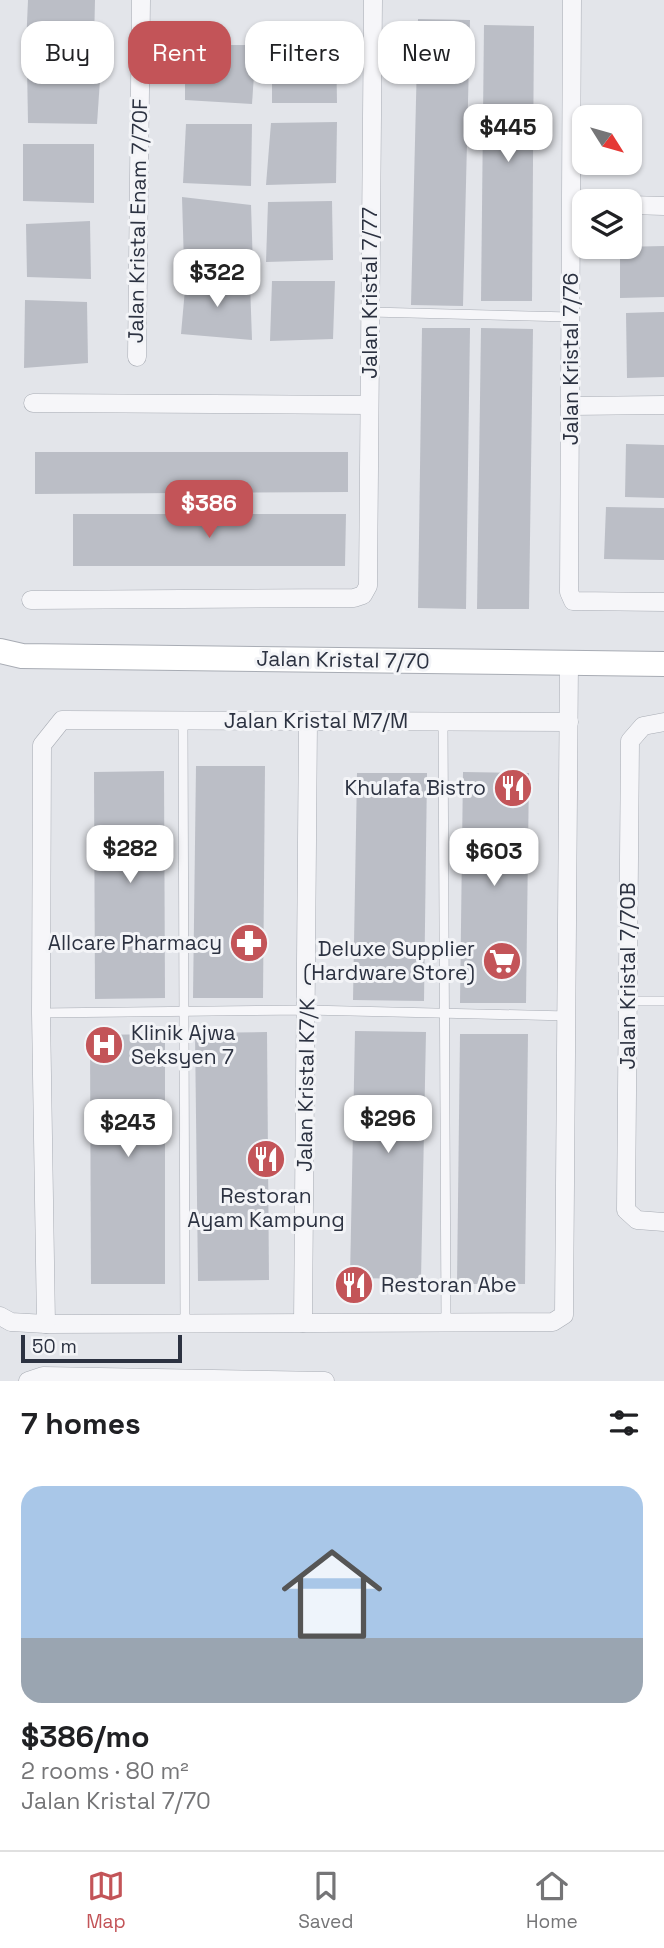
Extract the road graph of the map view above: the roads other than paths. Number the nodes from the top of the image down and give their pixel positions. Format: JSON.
{"nodes":[{"id":1,"x":141,"y":0,"type":"edge"},
{"id":2,"x":373,"y":0,"type":"edge"},
{"id":3,"x":572,"y":0,"type":"edge"},
{"id":4,"x":578,"y":189,"type":"edge"},
{"id":5,"x":642,"y":205,"type":"edge"},
{"id":6,"x":664,"y":206,"type":"edge"},
{"id":7,"x":575,"y":259,"type":"edge"},
{"id":8,"x":370,"y":312,"type":"junction"},
{"id":9,"x":571,"y":317,"type":"junction"},
{"id":10,"x":136,"y":358,"type":"dead end"},
{"id":11,"x":33,"y":403,"type":"dead end"},
{"id":12,"x":369,"y":405,"type":"junction"},
{"id":13,"x":664,"y":405,"type":"edge"},
{"id":14,"x":570,"y":406,"type":"junction"},
{"id":15,"x":32,"y":600,"type":"dead end"},
{"id":16,"x":664,"y":602,"type":"edge"},
{"id":17,"x":7,"y":658,"type":"edge"},
{"id":18,"x":569,"y":662,"type":"junction"},
{"id":19,"x":664,"y":664,"type":"edge"},
{"id":20,"x":183,"y":720,"type":"junction"},
{"id":21,"x":308,"y":721,"type":"junction"},
{"id":22,"x":443,"y":722,"type":"junction"},
{"id":23,"x":569,"y":722,"type":"junction"},
{"id":24,"x":664,"y":722,"type":"edge"},
{"id":25,"x":628,"y":1001,"type":"junction"},
{"id":26,"x":664,"y":1001,"type":"edge"},
{"id":27,"x":307,"y":1010,"type":"junction"},
{"id":28,"x":182,"y":1012,"type":"junction"},
{"id":29,"x":41,"y":1013,"type":"junction"},
{"id":30,"x":446,"y":1013,"type":"junction"},
{"id":31,"x":568,"y":1016,"type":"junction"},
{"id":32,"x":664,"y":1222,"type":"edge"},
{"id":33,"x":4,"y":1322,"type":"edge"},
{"id":34,"x":446,"y":1322,"type":"junction"},
{"id":35,"x":303,"y":1323,"type":"junction"},
{"id":36,"x":46,"y":1324,"type":"junction"},
{"id":37,"x":185,"y":1324,"type":"junction"},
{"id":38,"x":207,"y":1380,"type":"edge"},
{"id":39,"x":28,"y":1381,"type":"edge"},
{"id":40,"x":325,"y":1381,"type":"edge"}],
"edges":[{"from":1,"to":10,"type":"street","name":"Jalan Kristal Enam 7/70F"},
{"from":2,"to":8,"type":"street","name":"Jalan Kristal 7/77"},
{"from":3,"to":4,"type":"street","name":"Jalan Kristal 7/76"},
{"from":5,"to":6,"type":"street"},
{"from":7,"to":9,"type":"street","name":"Jalan Kristal 7/76"},
{"from":8,"to":9,"type":"lane"},
{"from":8,"to":12,"type":"street","name":"Jalan Kristal 7/77"},
{"from":9,"to":14,"type":"street","name":"Jalan Kristal 7/76"},
{"from":11,"to":12,"type":"street"},
{"from":12,"to":15,"type":"street","name":"Jalan Kristal 7/77"},
{"from":13,"to":14,"type":"street"},
{"from":14,"to":16,"type":"street","name":"Jalan Kristal 7/76"},
{"from":17,"to":18,"type":"street","name":"Jalan Kristal 7/70"},
{"from":18,"to":19,"type":"street","name":"Jalan Kristal 7/70"},
{"from":18,"to":23,"type":"street"},
{"from":20,"to":21,"type":"street","name":"Jalan Kristal M7/M"},
{"from":20,"to":28,"type":"lane"},
{"from":20,"to":29,"type":"street","name":"Jalan Kristal M7/M"},
{"from":21,"to":22,"type":"street","name":"Jalan Kristal M7/M"},
{"from":21,"to":27,"type":"street","name":"Jalan Kristal K7/K"},
{"from":22,"to":23,"type":"street","name":"Jalan Kristal M7/M"},
{"from":22,"to":30,"type":"lane"},
{"from":23,"to":31,"type":"street"},
{"from":24,"to":25,"type":"street","name":"Jalan Kristal 7/70B"},
{"from":25,"to":26,"type":"lane"},
{"from":25,"to":32,"type":"street","name":"Jalan Kristal 7/70B"},
{"from":27,"to":28,"type":"lane"},
{"from":27,"to":30,"type":"lane"},
{"from":27,"to":35,"type":"street","name":"Jalan Kristal K7/K"},
{"from":28,"to":29,"type":"lane"},
{"from":28,"to":37,"type":"lane"},
{"from":29,"to":36,"type":"street"},
{"from":30,"to":31,"type":"lane"},
{"from":30,"to":34,"type":"lane"},
{"from":31,"to":34,"type":"street"},
{"from":33,"to":36,"type":"street"},
{"from":34,"to":35,"type":"street"},
{"from":35,"to":37,"type":"street"},
{"from":36,"to":37,"type":"street"},
{"from":38,"to":39,"type":"street"},
{"from":38,"to":40,"type":"street"}]}
